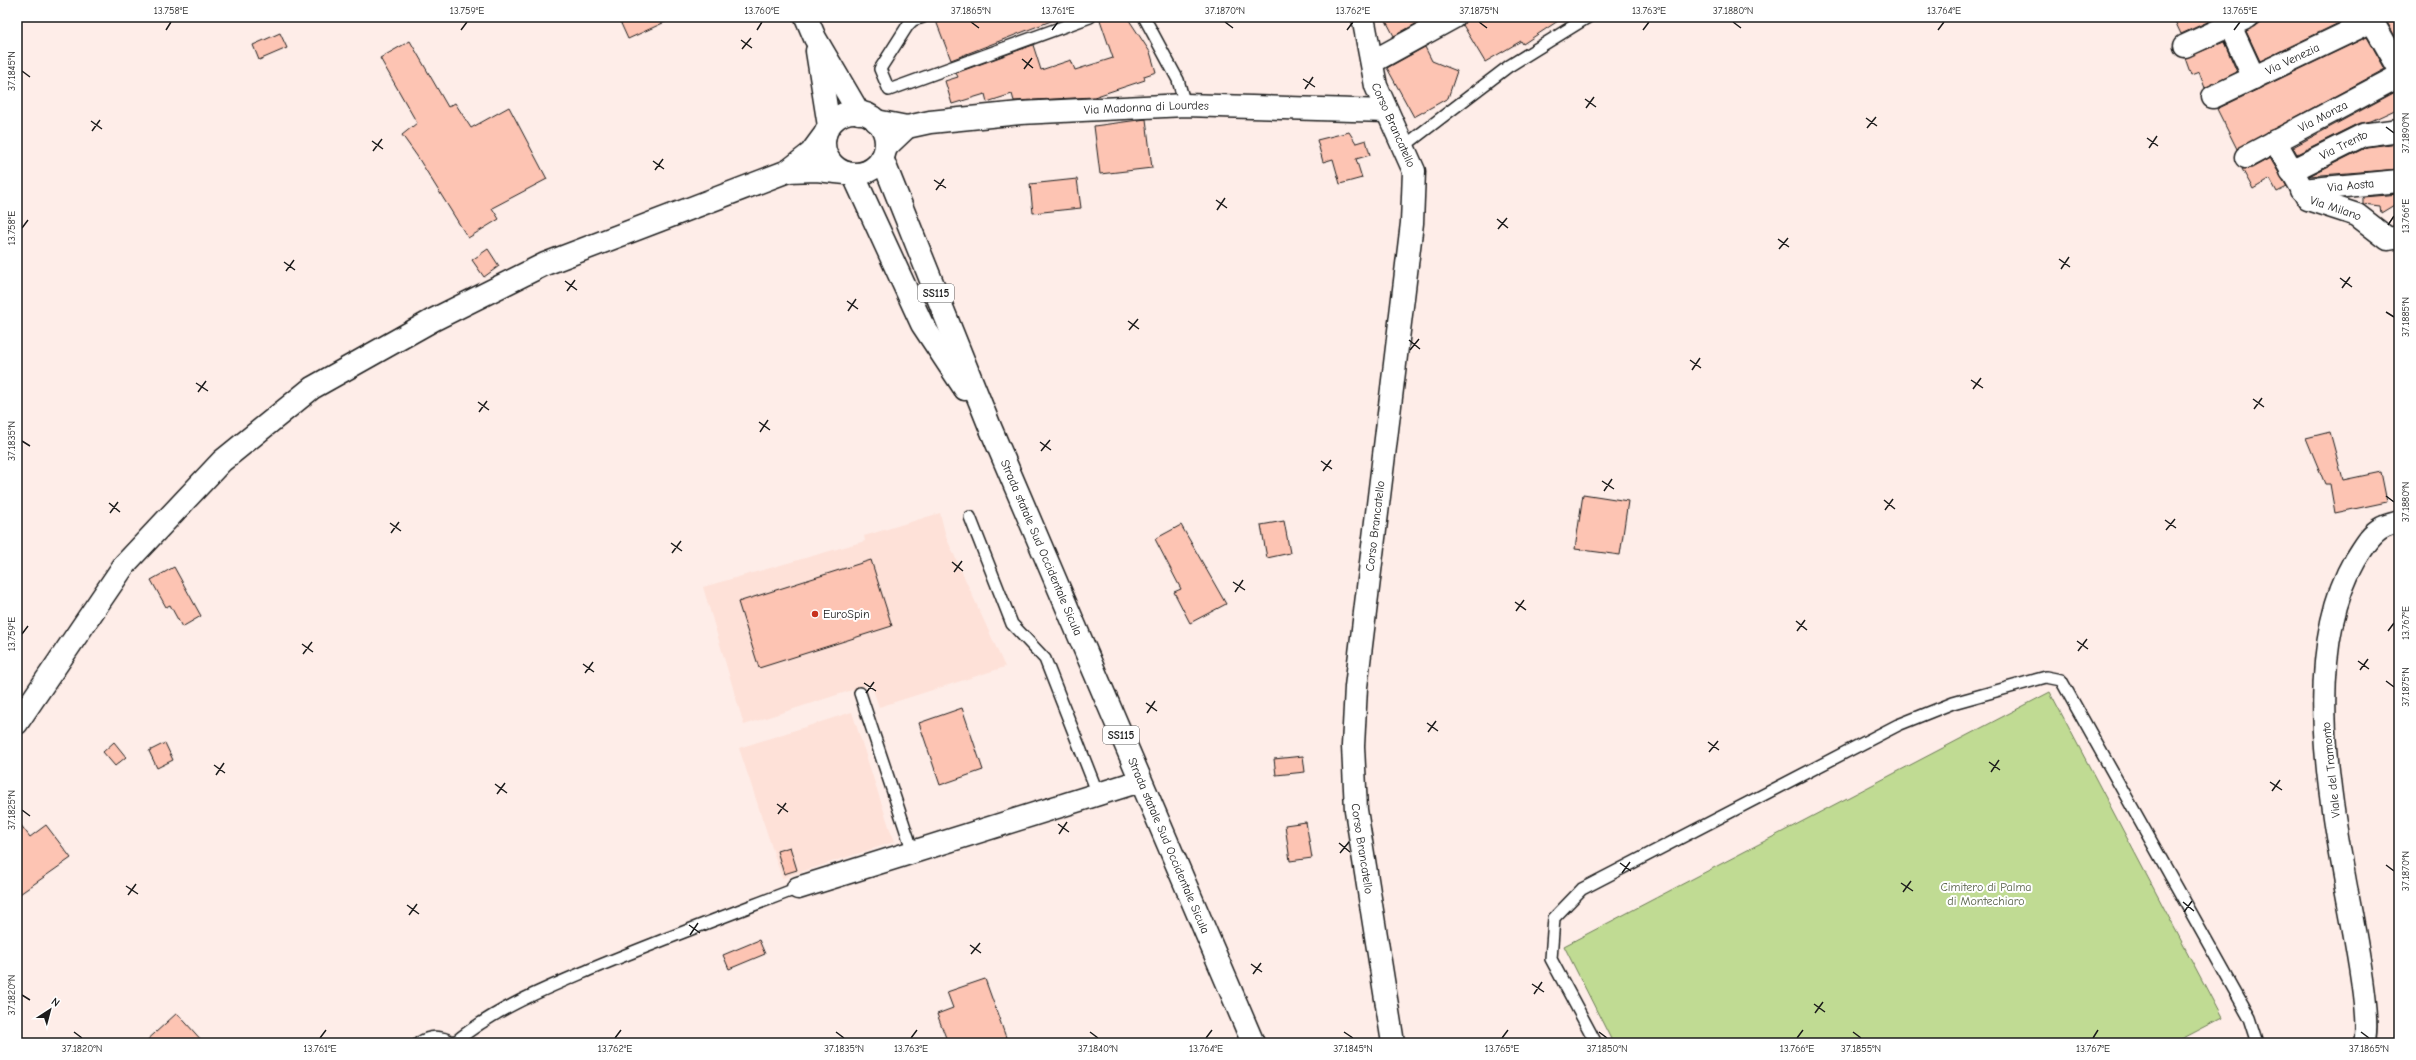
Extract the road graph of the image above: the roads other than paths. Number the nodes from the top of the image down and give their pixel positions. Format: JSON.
{"nodes":[{"id":1,"x":806,"y":17,"type":"edge"},
{"id":2,"x":923,"y":17,"type":"edge"},
{"id":3,"x":1090,"y":17,"type":"edge"},
{"id":4,"x":1144,"y":17,"type":"edge"},
{"id":5,"x":1364,"y":17,"type":"edge"},
{"id":6,"x":1454,"y":17,"type":"edge"},
{"id":7,"x":1588,"y":17,"type":"edge"},
{"id":8,"x":2235,"y":20,"type":"edge"},
{"id":9,"x":815,"y":38,"type":"junction"},
{"id":10,"x":2185,"y":46,"type":"dead end"},
{"id":11,"x":1372,"y":62,"type":"junction"},
{"id":12,"x":2399,"y":68,"type":"edge"},
{"id":13,"x":2399,"y":76,"type":"edge"},
{"id":14,"x":2254,"y":78,"type":"junction"},
{"id":15,"x":2213,"y":97,"type":"dead end"},
{"id":16,"x":1185,"y":105,"type":"junction"},
{"id":17,"x":1387,"y":111,"type":"junction"},
{"id":18,"x":867,"y":117,"type":"junction"},
{"id":19,"x":907,"y":127,"type":"junction"},
{"id":20,"x":827,"y":130,"type":"junction"},
{"id":21,"x":2399,"y":130,"type":"edge"},
{"id":22,"x":2275,"y":141,"type":"junction"},
{"id":23,"x":1403,"y":147,"type":"junction"},
{"id":24,"x":884,"y":153,"type":"junction"},
{"id":25,"x":2246,"y":157,"type":"dead end"},
{"id":26,"x":2292,"y":170,"type":"junction"},
{"id":27,"x":788,"y":171,"type":"junction"},
{"id":28,"x":850,"y":174,"type":"junction"},
{"id":29,"x":2399,"y":181,"type":"edge"},
{"id":30,"x":2302,"y":190,"type":"junction"},
{"id":31,"x":2399,"y":236,"type":"edge"},
{"id":32,"x":990,"y":427,"type":"junction"},
{"id":33,"x":970,"y":517,"type":"dead end"},
{"id":34,"x":2399,"y":522,"type":"edge"},
{"id":35,"x":860,"y":693,"type":"dead end"},
{"id":36,"x":17,"y":724,"type":"edge"},
{"id":37,"x":1140,"y":781,"type":"junction"},
{"id":38,"x":1098,"y":794,"type":"junction"},
{"id":39,"x":913,"y":852,"type":"junction"},
{"id":40,"x":798,"y":888,"type":"joint"},
{"id":41,"x":2365,"y":1042,"type":"edge"},
{"id":42,"x":419,"y":1043,"type":"edge"},
{"id":43,"x":454,"y":1043,"type":"edge"},
{"id":44,"x":1253,"y":1043,"type":"edge"},
{"id":45,"x":1393,"y":1043,"type":"edge"},
{"id":46,"x":1596,"y":1043,"type":"edge"},
{"id":47,"x":2258,"y":1043,"type":"edge"}],
"edges":[{"from":1,"to":9,"type":"street","name":"Strada statale Sud Occidentale Sicula","number":"SS115"},
{"from":2,"to":3,"type":"lane"},
{"from":4,"to":16,"type":"lane"},
{"from":5,"to":11,"type":"street","name":"Corso Brancatello"},
{"from":6,"to":11,"type":"street"},
{"from":7,"to":23,"type":"lane"},
{"from":8,"to":10,"type":"street"},
{"from":8,"to":14,"type":"street"},
{"from":9,"to":18,"type":"street","name":"Strada statale Sud Occidentale Sicula","number":"SS115"},
{"from":9,"to":20,"type":"street","name":"Strada statale Sud Occidentale Sicula","number":"SS115"},
{"from":11,"to":17,"type":"street","name":"Corso Brancatello"},
{"from":12,"to":14,"type":"street","name":"Via Venezia"},
{"from":13,"to":22,"type":"street","name":"Via Monza"},
{"from":14,"to":15,"type":"street","name":"Via Venezia"},
{"from":16,"to":17,"type":"street","name":"Via Madonna di Lourdes"},
{"from":16,"to":19,"type":"street","name":"Via Madonna di Lourdes"},
{"from":17,"to":23,"type":"street","name":"Corso Brancatello"},
{"from":18,"to":19,"type":"street","name":"Via Madonna di Lourdes"},
{"from":18,"to":20,"type":"street"},
{"from":18,"to":24,"type":"street","name":"Strada statale Sud Occidentale Sicula","number":"SS115"},
{"from":19,"to":24,"type":"street"},
{"from":20,"to":27,"type":"street"},
{"from":20,"to":28,"type":"street","name":"Strada statale Sud Occidentale Sicula","number":"SS115"},
{"from":21,"to":26,"type":"street","name":"Via Trento"},
{"from":22,"to":25,"type":"street","name":"Via Monza"},
{"from":22,"to":26,"type":"street","name":"Via Milano"},
{"from":23,"to":45,"type":"street","name":"Corso Brancatello"},
{"from":24,"to":28,"type":"street"},
{"from":24,"to":32,"type":"street","name":"Strada statale Sud Occidentale Sicula","number":"SS115"},
{"from":26,"to":30,"type":"street","name":"Via Milano"},
{"from":27,"to":28,"type":"street"},
{"from":27,"to":36,"type":"street"},
{"from":28,"to":32,"type":"street","name":"Strada statale Sud Occidentale Sicula","number":"SS115"},
{"from":29,"to":30,"type":"street","name":"Via Aosta"},
{"from":30,"to":31,"type":"street","name":"Via Milano"},
{"from":32,"to":37,"type":"street","name":"Strada statale Sud Occidentale Sicula","number":"SS115"},
{"from":33,"to":38,"type":"lane"},
{"from":34,"to":41,"type":"street","name":"Viale del Tramonto"},
{"from":35,"to":39,"type":"lane"},
{"from":37,"to":38,"type":"street"},
{"from":37,"to":44,"type":"street","name":"Strada statale Sud Occidentale Sicula","number":"SS115"},
{"from":38,"to":39,"type":"street"},
{"from":39,"to":40,"type":"street"},
{"from":40,"to":43,"type":"lane"},
{"from":42,"to":43,"type":"lane"},
{"from":46,"to":47,"type":"lane"}]}
